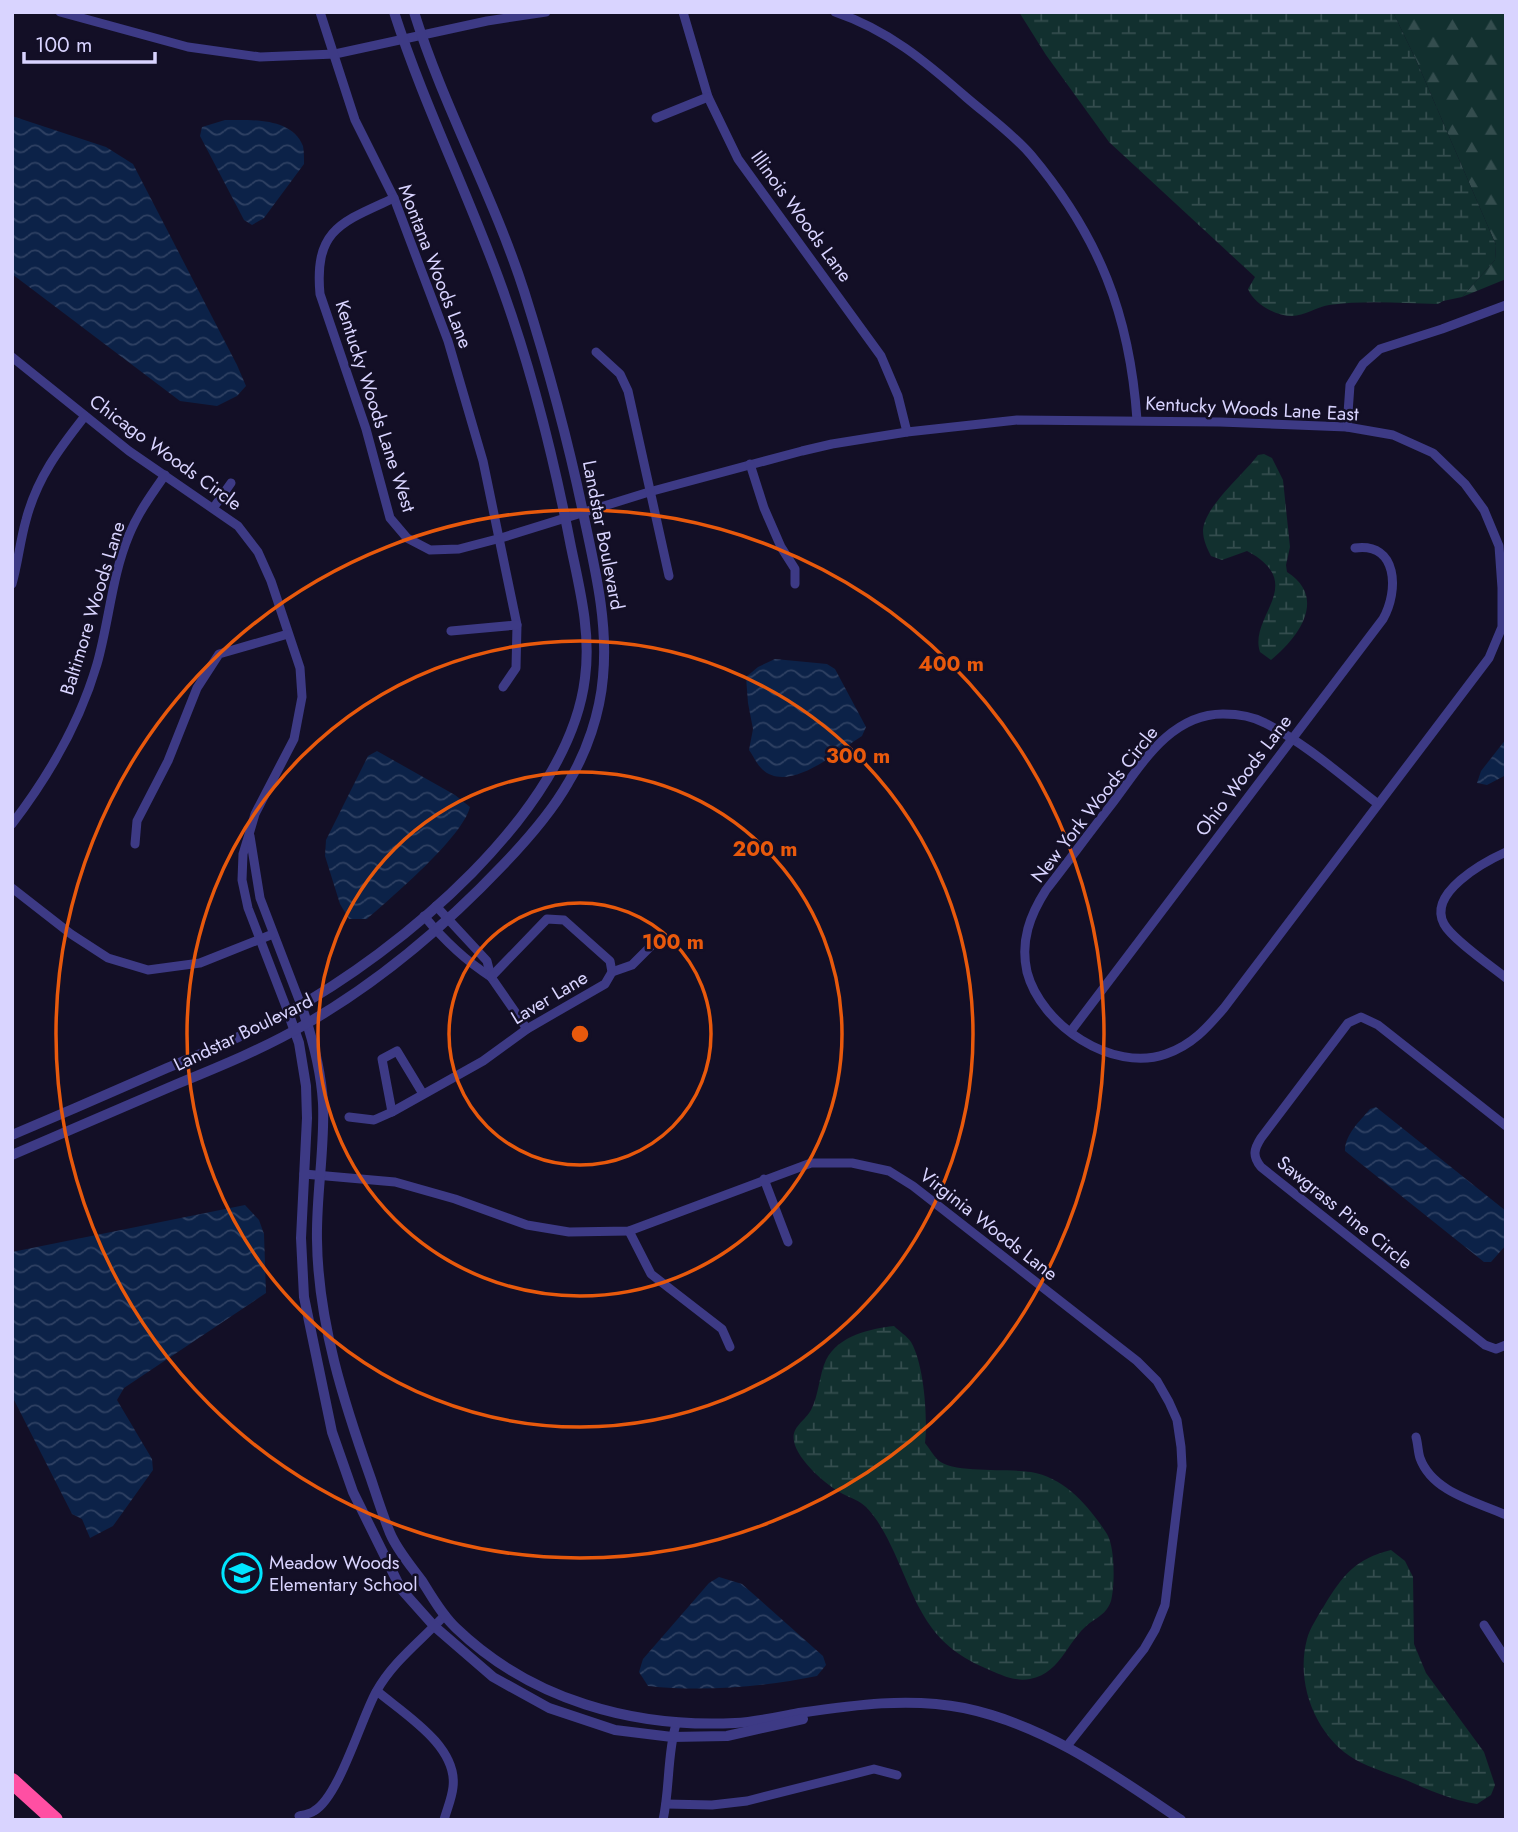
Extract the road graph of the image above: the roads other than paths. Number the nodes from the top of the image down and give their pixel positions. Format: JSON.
{"nodes":[{"id":1,"x":60,"y":12,"type":"edge"},
{"id":2,"x":320,"y":12,"type":"edge"},
{"id":3,"x":394,"y":12,"type":"edge"},
{"id":4,"x":414,"y":12,"type":"edge"},
{"id":5,"x":547,"y":12,"type":"edge"},
{"id":6,"x":683,"y":12,"type":"edge"},
{"id":7,"x":835,"y":12,"type":"edge"},
{"id":8,"x":485,"y":17,"type":"edge"},
{"id":9,"x":863,"y":17,"type":"edge"},
{"id":10,"x":421,"y":35,"type":"junction"},
{"id":11,"x":403,"y":39,"type":"junction"},
{"id":12,"x":335,"y":54,"type":"junction"},
{"id":13,"x":708,"y":97,"type":"junction"},
{"id":14,"x":656,"y":118,"type":"dead end"},
{"id":15,"x":394,"y":198,"type":"junction"},
{"id":16,"x":1506,"y":305,"type":"edge"},
{"id":17,"x":596,"y":352,"type":"dead end"},
{"id":18,"x":12,"y":358,"type":"edge"},
{"id":19,"x":85,"y":416,"type":"junction"},
{"id":20,"x":1137,"y":420,"type":"junction"},
{"id":21,"x":1347,"y":427,"type":"junction"},
{"id":22,"x":906,"y":432,"type":"junction"},
{"id":23,"x":750,"y":464,"type":"junction"},
{"id":24,"x":165,"y":475,"type":"junction"},
{"id":25,"x":231,"y":483,"type":"dead end"},
{"id":26,"x":649,"y":492,"type":"junction"},
{"id":27,"x":214,"y":507,"type":"junction"},
{"id":28,"x":583,"y":514,"type":"junction"},
{"id":29,"x":566,"y":519,"type":"junction"},
{"id":30,"x":501,"y":538,"type":"junction"},
{"id":31,"x":1355,"y":548,"type":"dead end"},
{"id":32,"x":669,"y":576,"type":"dead end"},
{"id":33,"x":12,"y":584,"type":"edge"},
{"id":34,"x":795,"y":584,"type":"dead end"},
{"id":35,"x":1504,"y":587,"type":"edge"},
{"id":36,"x":517,"y":625,"type":"junction"},
{"id":37,"x":451,"y":631,"type":"dead end"},
{"id":38,"x":288,"y":634,"type":"junction"},
{"id":39,"x":503,"y":687,"type":"dead end"},
{"id":40,"x":1292,"y":739,"type":"junction"},
{"id":41,"x":1378,"y":804,"type":"junction"},
{"id":42,"x":12,"y":824,"type":"edge"},
{"id":43,"x":250,"y":831,"type":"junction"},
{"id":44,"x":135,"y":844,"type":"dead end"},
{"id":45,"x":1506,"y":852,"type":"edge"},
{"id":46,"x":12,"y":888,"type":"edge"},
{"id":47,"x":436,"y":906,"type":"junction"},
{"id":48,"x":425,"y":916,"type":"junction"},
{"id":49,"x":448,"y":920,"type":"junction"},
{"id":50,"x":436,"y":930,"type":"junction"},
{"id":51,"x":272,"y":934,"type":"junction"},
{"id":52,"x":261,"y":938,"type":"junction"},
{"id":53,"x":651,"y":946,"type":"dead end"},
{"id":54,"x":612,"y":972,"type":"junction"},
{"id":55,"x":491,"y":977,"type":"junction"},
{"id":56,"x":1506,"y":978,"type":"edge"},
{"id":57,"x":301,"y":1005,"type":"junction"},
{"id":58,"x":289,"y":1012,"type":"junction"},
{"id":59,"x":307,"y":1023,"type":"junction"},
{"id":60,"x":527,"y":1029,"type":"junction"},
{"id":61,"x":295,"y":1030,"type":"junction"},
{"id":62,"x":1070,"y":1031,"type":"junction"},
{"id":63,"x":423,"y":1094,"type":"junction"},
{"id":64,"x":393,"y":1112,"type":"junction"},
{"id":65,"x":349,"y":1117,"type":"dead end"},
{"id":66,"x":1506,"y":1126,"type":"edge"},
{"id":67,"x":12,"y":1135,"type":"edge"},
{"id":68,"x":12,"y":1155,"type":"edge"},
{"id":69,"x":304,"y":1174,"type":"junction"},
{"id":70,"x":319,"y":1176,"type":"junction"},
{"id":71,"x":764,"y":1180,"type":"junction"},
{"id":72,"x":629,"y":1231,"type":"junction"},
{"id":73,"x":788,"y":1242,"type":"dead end"},
{"id":74,"x":1506,"y":1345,"type":"edge"},
{"id":75,"x":730,"y":1347,"type":"dead end"},
{"id":76,"x":1416,"y":1437,"type":"dead end"},
{"id":77,"x":1506,"y":1515,"type":"edge"},
{"id":78,"x":444,"y":1615,"type":"junction"},
{"id":79,"x":1483,"y":1625,"type":"dead end"},
{"id":80,"x":434,"y":1626,"type":"junction"},
{"id":81,"x":456,"y":1627,"type":"junction"},
{"id":82,"x":1506,"y":1659,"type":"edge"},
{"id":83,"x":376,"y":1691,"type":"junction"},
{"id":84,"x":843,"y":1706,"type":"junction"},
{"id":85,"x":676,"y":1724,"type":"junction"},
{"id":86,"x":672,"y":1737,"type":"junction"},
{"id":87,"x":1067,"y":1746,"type":"junction"},
{"id":88,"x":897,"y":1775,"type":"dead end"},
{"id":89,"x":12,"y":1781,"type":"edge"},
{"id":90,"x":666,"y":1804,"type":"junction"},
{"id":91,"x":299,"y":1816,"type":"dead end"},
{"id":92,"x":55,"y":1820,"type":"edge"},
{"id":93,"x":444,"y":1820,"type":"edge"},
{"id":94,"x":663,"y":1820,"type":"edge"},
{"id":95,"x":1181,"y":1820,"type":"edge"}],
"edges":[{"from":1,"to":12,"type":"street"},
{"from":2,"to":12,"type":"street","name":"Montana Woods Lane"},
{"from":3,"to":11,"type":"street","name":"Landstar Boulevard"},
{"from":4,"to":10,"type":"street","name":"Landstar Boulevard"},
{"from":5,"to":8,"type":"street"},
{"from":6,"to":13,"type":"street","name":"Illinois Woods Lane"},
{"from":7,"to":9,"type":"street"},
{"from":8,"to":10,"type":"street"},
{"from":9,"to":20,"type":"street"},
{"from":10,"to":11,"type":"street"},
{"from":10,"to":28,"type":"street","name":"Landstar Boulevard"},
{"from":11,"to":12,"type":"street"},
{"from":11,"to":29,"type":"street","name":"Landstar Boulevard"},
{"from":12,"to":15,"type":"street","name":"Montana Woods Lane"},
{"from":13,"to":14,"type":"street"},
{"from":13,"to":22,"type":"street","name":"Illinois Woods Lane"},
{"from":15,"to":30,"type":"street","name":"Montana Woods Lane"},
{"from":15,"to":30,"type":"street","name":"Kentucky Woods Lane West"},
{"from":16,"to":21,"type":"street"},
{"from":17,"to":26,"type":"street"},
{"from":18,"to":19,"type":"street","name":"Chicago Woods Circle"},
{"from":19,"to":24,"type":"street","name":"Chicago Woods Circle"},
{"from":19,"to":33,"type":"street"},
{"from":20,"to":21,"type":"street","name":"Kentucky Woods Lane East"},
{"from":20,"to":22,"type":"street","name":"Kentucky Woods Lane East"},
{"from":21,"to":35,"type":"street","name":"Kentucky Woods Lane East"},
{"from":22,"to":23,"type":"street","name":"Kentucky Woods Lane East"},
{"from":23,"to":26,"type":"street","name":"Kentucky Woods Lane East"},
{"from":23,"to":34,"type":"street"},
{"from":24,"to":27,"type":"street","name":"Chicago Woods Circle"},
{"from":24,"to":42,"type":"street","name":"Baltimore Woods Lane"},
{"from":25,"to":27,"type":"street"},
{"from":26,"to":28,"type":"street","name":"Kentucky Woods Lane East"},
{"from":26,"to":32,"type":"street"},
{"from":27,"to":38,"type":"street","name":"Chicago Woods Circle"},
{"from":28,"to":29,"type":"street","name":"Kentucky Woods Lane East"},
{"from":28,"to":49,"type":"street","name":"Landstar Boulevard"},
{"from":29,"to":30,"type":"street","name":"Kentucky Woods Lane West"},
{"from":29,"to":47,"type":"street","name":"Landstar Boulevard"},
{"from":30,"to":36,"type":"street","name":"Montana Woods Lane"},
{"from":31,"to":40,"type":"street","name":"Ohio Woods Lane"},
{"from":35,"to":41,"type":"street","name":"Kentucky Woods Lane East"},
{"from":36,"to":37,"type":"street"},
{"from":36,"to":39,"type":"street","name":"Montana Woods Lane"},
{"from":38,"to":43,"type":"street","name":"Chicago Woods Circle"},
{"from":38,"to":44,"type":"street"},
{"from":40,"to":41,"type":"street","name":"New York Woods Circle"},
{"from":40,"to":62,"type":"street","name":"Ohio Woods Lane"},
{"from":40,"to":62,"type":"street","name":"New York Woods Circle"},
{"from":41,"to":62,"type":"street","name":"Kentucky Woods Lane East"},
{"from":43,"to":51,"type":"street","name":"Chicago Woods Circle"},
{"from":43,"to":52,"type":"street","name":"Chicago Woods Circle"},
{"from":45,"to":56,"type":"street"},
{"from":46,"to":52,"type":"street"},
{"from":47,"to":48,"type":"street","name":"Landstar Boulevard"},
{"from":47,"to":49,"type":"street"},
{"from":48,"to":50,"type":"street"},
{"from":48,"to":57,"type":"street","name":"Landstar Boulevard"},
{"from":49,"to":50,"type":"street","name":"Landstar Boulevard"},
{"from":49,"to":55,"type":"street"},
{"from":50,"to":55,"type":"street"},
{"from":50,"to":59,"type":"street","name":"Landstar Boulevard"},
{"from":51,"to":52,"type":"street"},
{"from":51,"to":57,"type":"street","name":"Chicago Woods Circle"},
{"from":52,"to":58,"type":"street","name":"Chicago Woods Circle"},
{"from":53,"to":54,"type":"street"},
{"from":54,"to":55,"type":"street","name":"Laver Lane"},
{"from":54,"to":60,"type":"street","name":"Laver Lane"},
{"from":55,"to":60,"type":"street"},
{"from":57,"to":58,"type":"street","name":"Landstar Boulevard"},
{"from":57,"to":59,"type":"street"},
{"from":58,"to":61,"type":"street"},
{"from":58,"to":67,"type":"street","name":"Landstar Boulevard"},
{"from":59,"to":61,"type":"street","name":"Landstar Boulevard"},
{"from":59,"to":70,"type":"street"},
{"from":60,"to":63,"type":"street","name":"Laver Lane"},
{"from":61,"to":68,"type":"street","name":"Landstar Boulevard"},
{"from":61,"to":69,"type":"street"},
{"from":63,"to":64,"type":"street","name":"Laver Lane"},
{"from":63,"to":64,"type":"street"},
{"from":64,"to":65,"type":"street","name":"Laver Lane"},
{"from":66,"to":74,"type":"street","name":"Sawgrass Pine Circle"},
{"from":69,"to":70,"type":"street","name":"Virginia Woods Lane"},
{"from":69,"to":80,"type":"street"},
{"from":70,"to":72,"type":"street","name":"Virginia Woods Lane"},
{"from":70,"to":78,"type":"street"},
{"from":71,"to":72,"type":"street","name":"Virginia Woods Lane"},
{"from":71,"to":73,"type":"street"},
{"from":71,"to":87,"type":"street","name":"Virginia Woods Lane"},
{"from":72,"to":75,"type":"street"},
{"from":76,"to":77,"type":"street"},
{"from":78,"to":80,"type":"street"},
{"from":78,"to":81,"type":"street"},
{"from":79,"to":82,"type":"street"},
{"from":80,"to":81,"type":"street"},
{"from":80,"to":83,"type":"street"},
{"from":80,"to":86,"type":"street"},
{"from":81,"to":85,"type":"street"},
{"from":83,"to":91,"type":"street"},
{"from":83,"to":93,"type":"street"},
{"from":84,"to":85,"type":"street"},
{"from":84,"to":86,"type":"street"},
{"from":84,"to":87,"type":"street"},
{"from":85,"to":86,"type":"street"},
{"from":86,"to":90,"type":"street"},
{"from":87,"to":95,"type":"street"},
{"from":88,"to":90,"type":"street"},
{"from":89,"to":92,"type":"highway"},
{"from":90,"to":94,"type":"street"}]}
